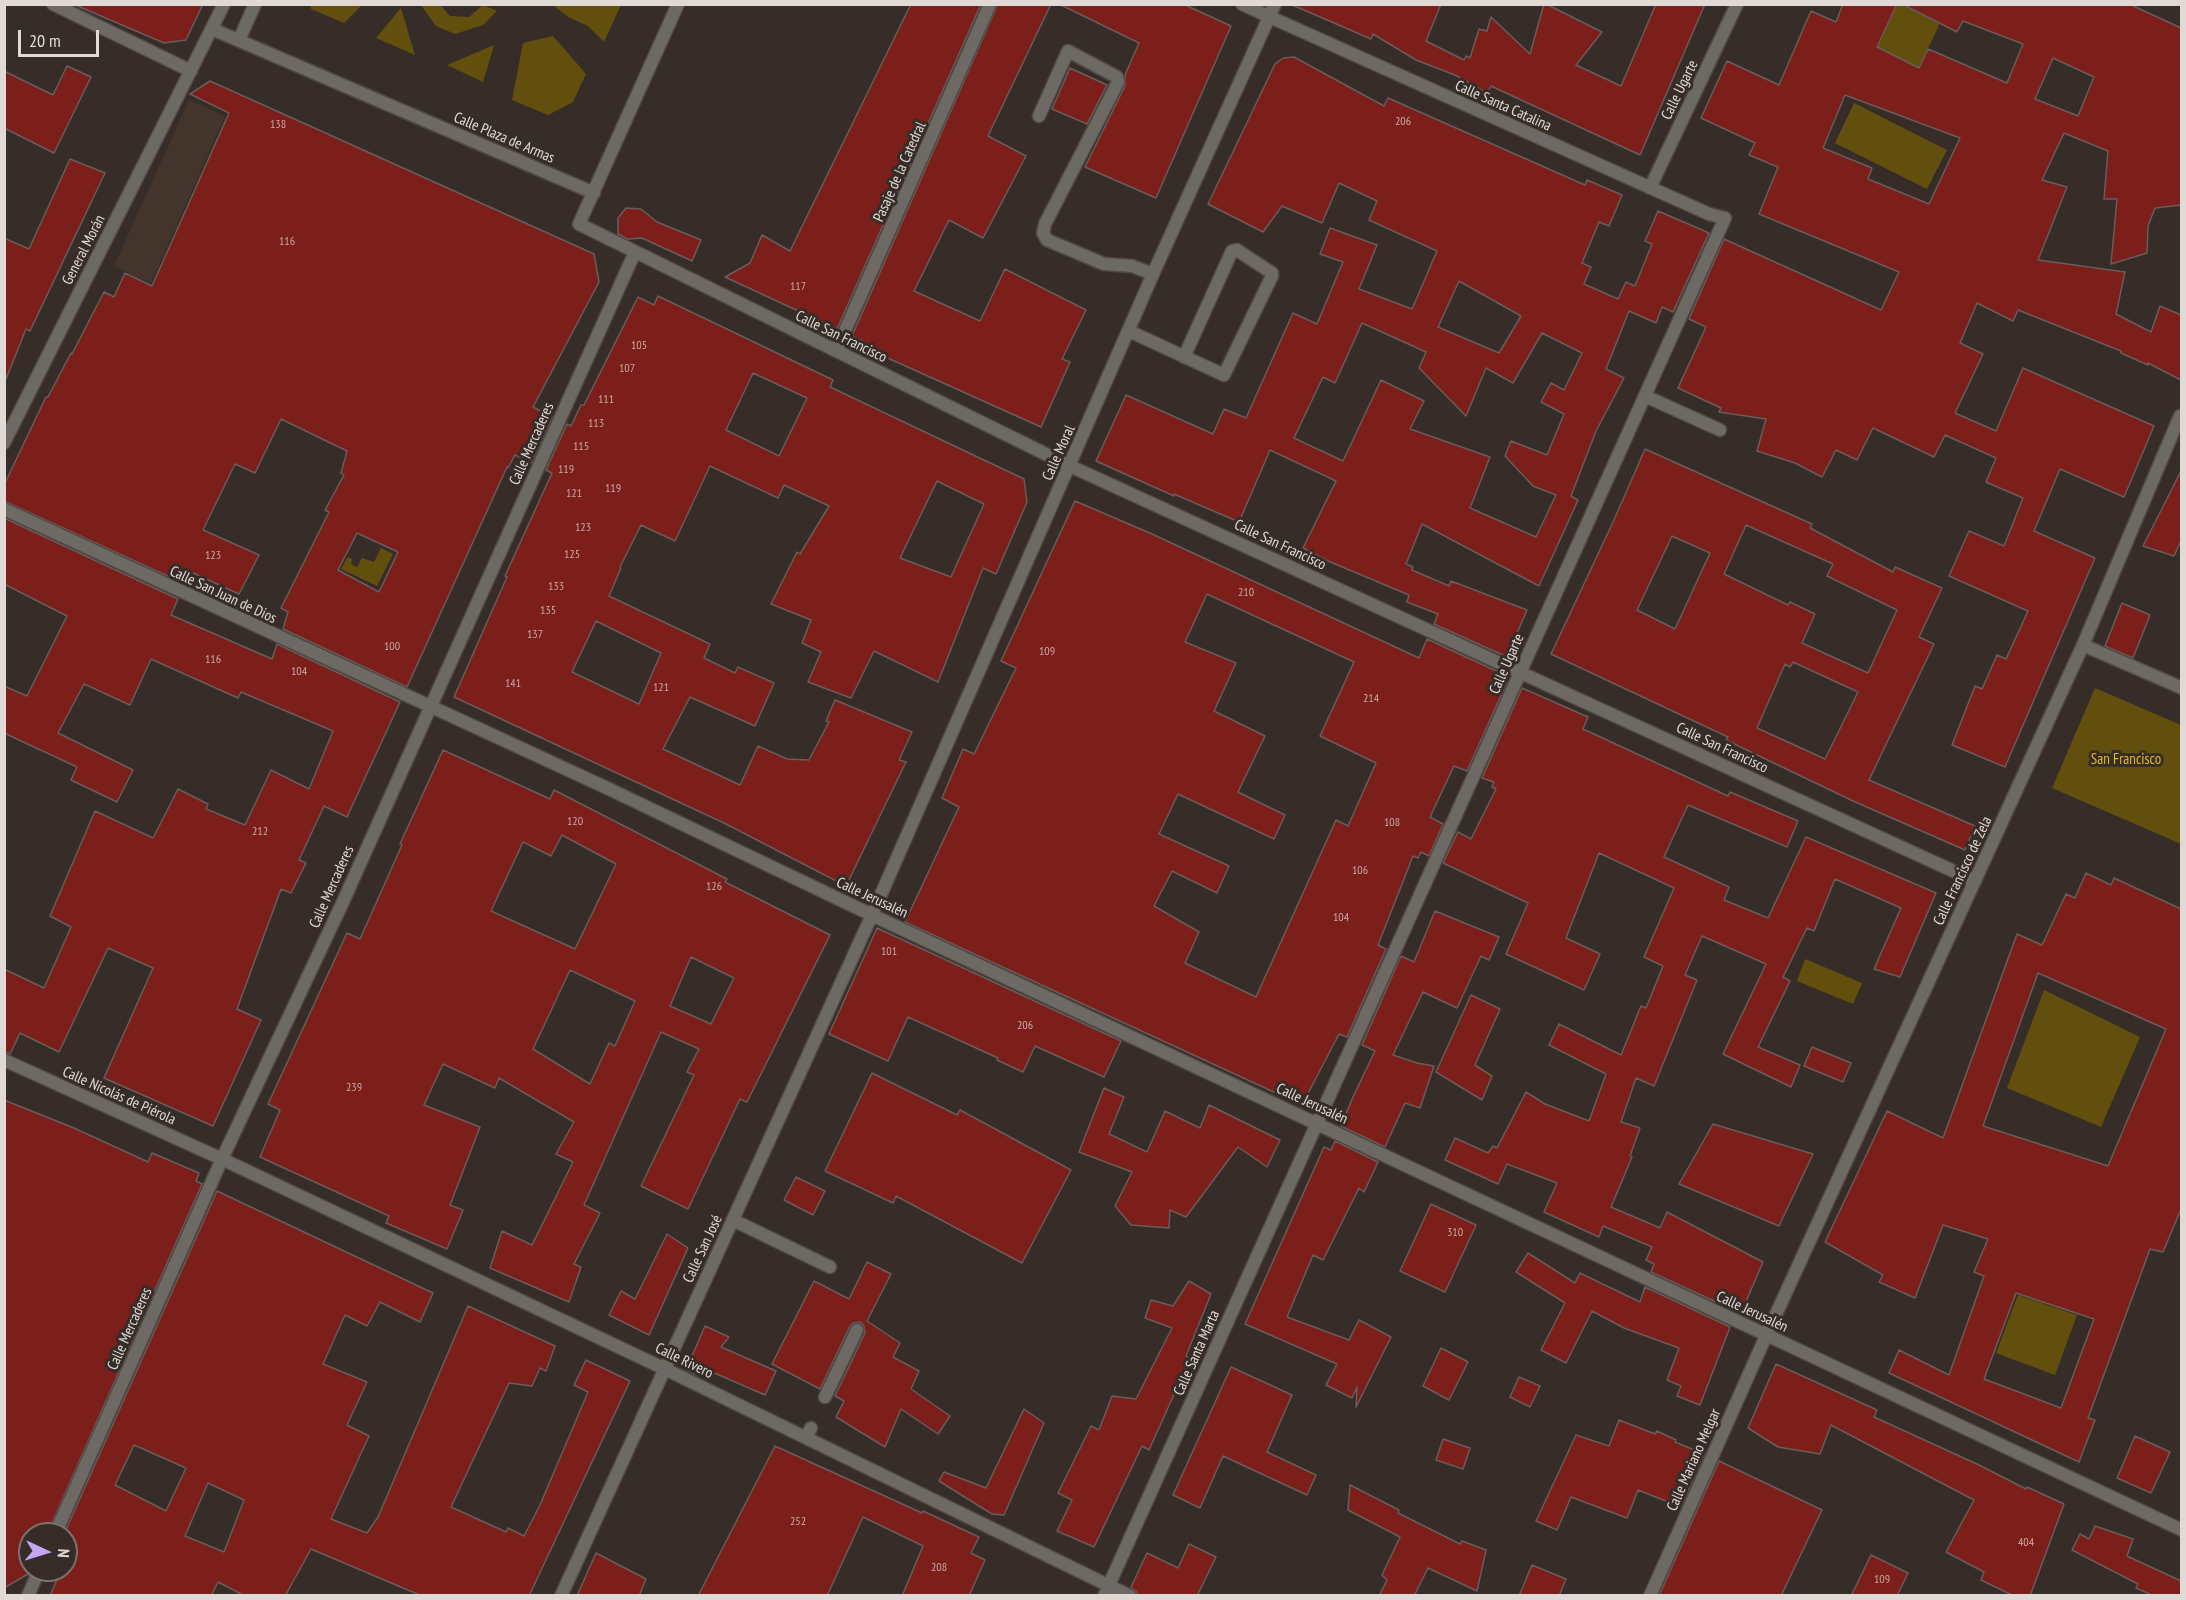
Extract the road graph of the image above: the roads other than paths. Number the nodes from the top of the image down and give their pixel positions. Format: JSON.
{"nodes":[{"id":1,"x":53,"y":4,"type":"edge"},
{"id":2,"x":224,"y":4,"type":"edge"},
{"id":3,"x":255,"y":4,"type":"edge"},
{"id":4,"x":678,"y":4,"type":"edge"},
{"id":5,"x":990,"y":4,"type":"edge"},
{"id":6,"x":1242,"y":4,"type":"edge"},
{"id":7,"x":1275,"y":4,"type":"edge"},
{"id":8,"x":1737,"y":4,"type":"edge"},
{"id":9,"x":1270,"y":17,"type":"junction"},
{"id":10,"x":212,"y":29,"type":"junction"},
{"id":11,"x":239,"y":40,"type":"junction"},
{"id":12,"x":191,"y":71,"type":"junction"},
{"id":13,"x":1039,"y":116,"type":"dead end"},
{"id":14,"x":1650,"y":188,"type":"junction"},
{"id":15,"x":594,"y":193,"type":"junction"},
{"id":16,"x":1725,"y":218,"type":"joint"},
{"id":17,"x":635,"y":252,"type":"junction"},
{"id":18,"x":1153,"y":274,"type":"junction"},
{"id":19,"x":1129,"y":332,"type":"junction"},
{"id":20,"x":836,"y":351,"type":"junction"},
{"id":21,"x":1184,"y":357,"type":"junction"},
{"id":22,"x":1645,"y":396,"type":"junction"},
{"id":23,"x":2181,"y":416,"type":"edge"},
{"id":24,"x":1720,"y":430,"type":"dead end"},
{"id":25,"x":4,"y":443,"type":"edge"},
{"id":26,"x":1070,"y":466,"type":"junction"},
{"id":27,"x":4,"y":509,"type":"edge"},
{"id":28,"x":2083,"y":645,"type":"junction"},
{"id":29,"x":1520,"y":671,"type":"junction"},
{"id":30,"x":2181,"y":688,"type":"edge"},
{"id":31,"x":429,"y":707,"type":"junction"},
{"id":32,"x":1974,"y":881,"type":"junction"},
{"id":33,"x":872,"y":915,"type":"junction"},
{"id":34,"x":4,"y":1060,"type":"edge"},
{"id":35,"x":1318,"y":1124,"type":"junction"},
{"id":36,"x":222,"y":1159,"type":"junction"},
{"id":37,"x":733,"y":1220,"type":"junction"},
{"id":38,"x":830,"y":1267,"type":"dead end"},
{"id":39,"x":857,"y":1330,"type":"dead end"},
{"id":40,"x":1766,"y":1336,"type":"junction"},
{"id":41,"x":665,"y":1369,"type":"junction"},
{"id":42,"x":825,"y":1397,"type":"dead end"},
{"id":43,"x":60,"y":1522,"type":"edge"},
{"id":44,"x":2181,"y":1530,"type":"edge"},
{"id":45,"x":34,"y":1582,"type":"edge"},
{"id":46,"x":1106,"y":1590,"type":"edge"},
{"id":47,"x":28,"y":1596,"type":"edge"},
{"id":48,"x":561,"y":1596,"type":"edge"},
{"id":49,"x":1130,"y":1596,"type":"edge"},
{"id":50,"x":1650,"y":1596,"type":"edge"}],
"edges":[{"from":1,"to":12,"type":"street"},
{"from":2,"to":10,"type":"street","name":"General Morán"},
{"from":3,"to":11,"type":"street"},
{"from":4,"to":15,"type":"street"},
{"from":5,"to":20,"type":"street","name":"Pasaje de la Catedral"},
{"from":6,"to":9,"type":"street","name":"Calle Santa Catalina"},
{"from":7,"to":9,"type":"street","name":"Calle Moral"},
{"from":8,"to":14,"type":"street","name":"Calle Ugarte"},
{"from":9,"to":14,"type":"street","name":"Calle Santa Catalina"},
{"from":9,"to":18,"type":"street","name":"Calle Moral"},
{"from":10,"to":11,"type":"street","name":"Calle Plaza de Armas"},
{"from":10,"to":12,"type":"street","name":"General Morán"},
{"from":11,"to":15,"type":"street","name":"Calle Plaza de Armas"},
{"from":12,"to":25,"type":"street","name":"General Morán"},
{"from":13,"to":18,"type":"street"},
{"from":14,"to":16,"type":"street","name":"Calle Santa Catalina"},
{"from":15,"to":17,"type":"street","name":"Calle San Francisco"},
{"from":16,"to":22,"type":"street","name":"Calle Ugarte"},
{"from":17,"to":20,"type":"street","name":"Calle San Francisco"},
{"from":17,"to":31,"type":"street","name":"Calle Mercaderes"},
{"from":18,"to":19,"type":"street","name":"Calle Moral"},
{"from":19,"to":21,"type":"street"},
{"from":19,"to":26,"type":"street","name":"Calle Moral"},
{"from":20,"to":26,"type":"street","name":"Calle San Francisco"},
{"from":21,"to":21,"type":"street"},
{"from":22,"to":24,"type":"street"},
{"from":22,"to":29,"type":"street","name":"Calle Ugarte"},
{"from":23,"to":28,"type":"street","name":"Calle Francisco de Zela"},
{"from":26,"to":29,"type":"street","name":"Calle San Francisco"},
{"from":26,"to":33,"type":"street","name":"Calle Moral"},
{"from":27,"to":31,"type":"street","name":"Calle San Juan de Dios"},
{"from":28,"to":30,"type":"street"},
{"from":28,"to":32,"type":"street","name":"Calle Francisco de Zela"},
{"from":29,"to":32,"type":"street","name":"Calle San Francisco"},
{"from":29,"to":35,"type":"street","name":"Calle Ugarte"},
{"from":31,"to":33,"type":"street","name":"Calle Jerusalén"},
{"from":31,"to":36,"type":"street","name":"Calle Mercaderes"},
{"from":32,"to":40,"type":"street","name":"Calle Francisco de Zela"},
{"from":33,"to":35,"type":"street","name":"Calle Jerusalén"},
{"from":33,"to":37,"type":"street","name":"Calle San José"},
{"from":34,"to":36,"type":"street","name":"Calle Nicolás de Piérola"},
{"from":35,"to":40,"type":"street","name":"Calle Jerusalén"},
{"from":35,"to":46,"type":"street","name":"Calle Santa Marta"},
{"from":36,"to":41,"type":"street","name":"Calle Rivero"},
{"from":36,"to":43,"type":"street","name":"Calle Mercaderes"},
{"from":37,"to":38,"type":"street"},
{"from":37,"to":41,"type":"street","name":"Calle San José"},
{"from":39,"to":42,"type":"street"},
{"from":40,"to":44,"type":"street","name":"Calle Jerusalén"},
{"from":40,"to":50,"type":"street","name":"Calle Mariano Melgar"},
{"from":41,"to":46,"type":"street","name":"Calle Rivero"},
{"from":41,"to":48,"type":"street","name":"Calle San José"},
{"from":45,"to":47,"type":"street"},
{"from":46,"to":49,"type":"street","name":"Calle Rivero"}]}
